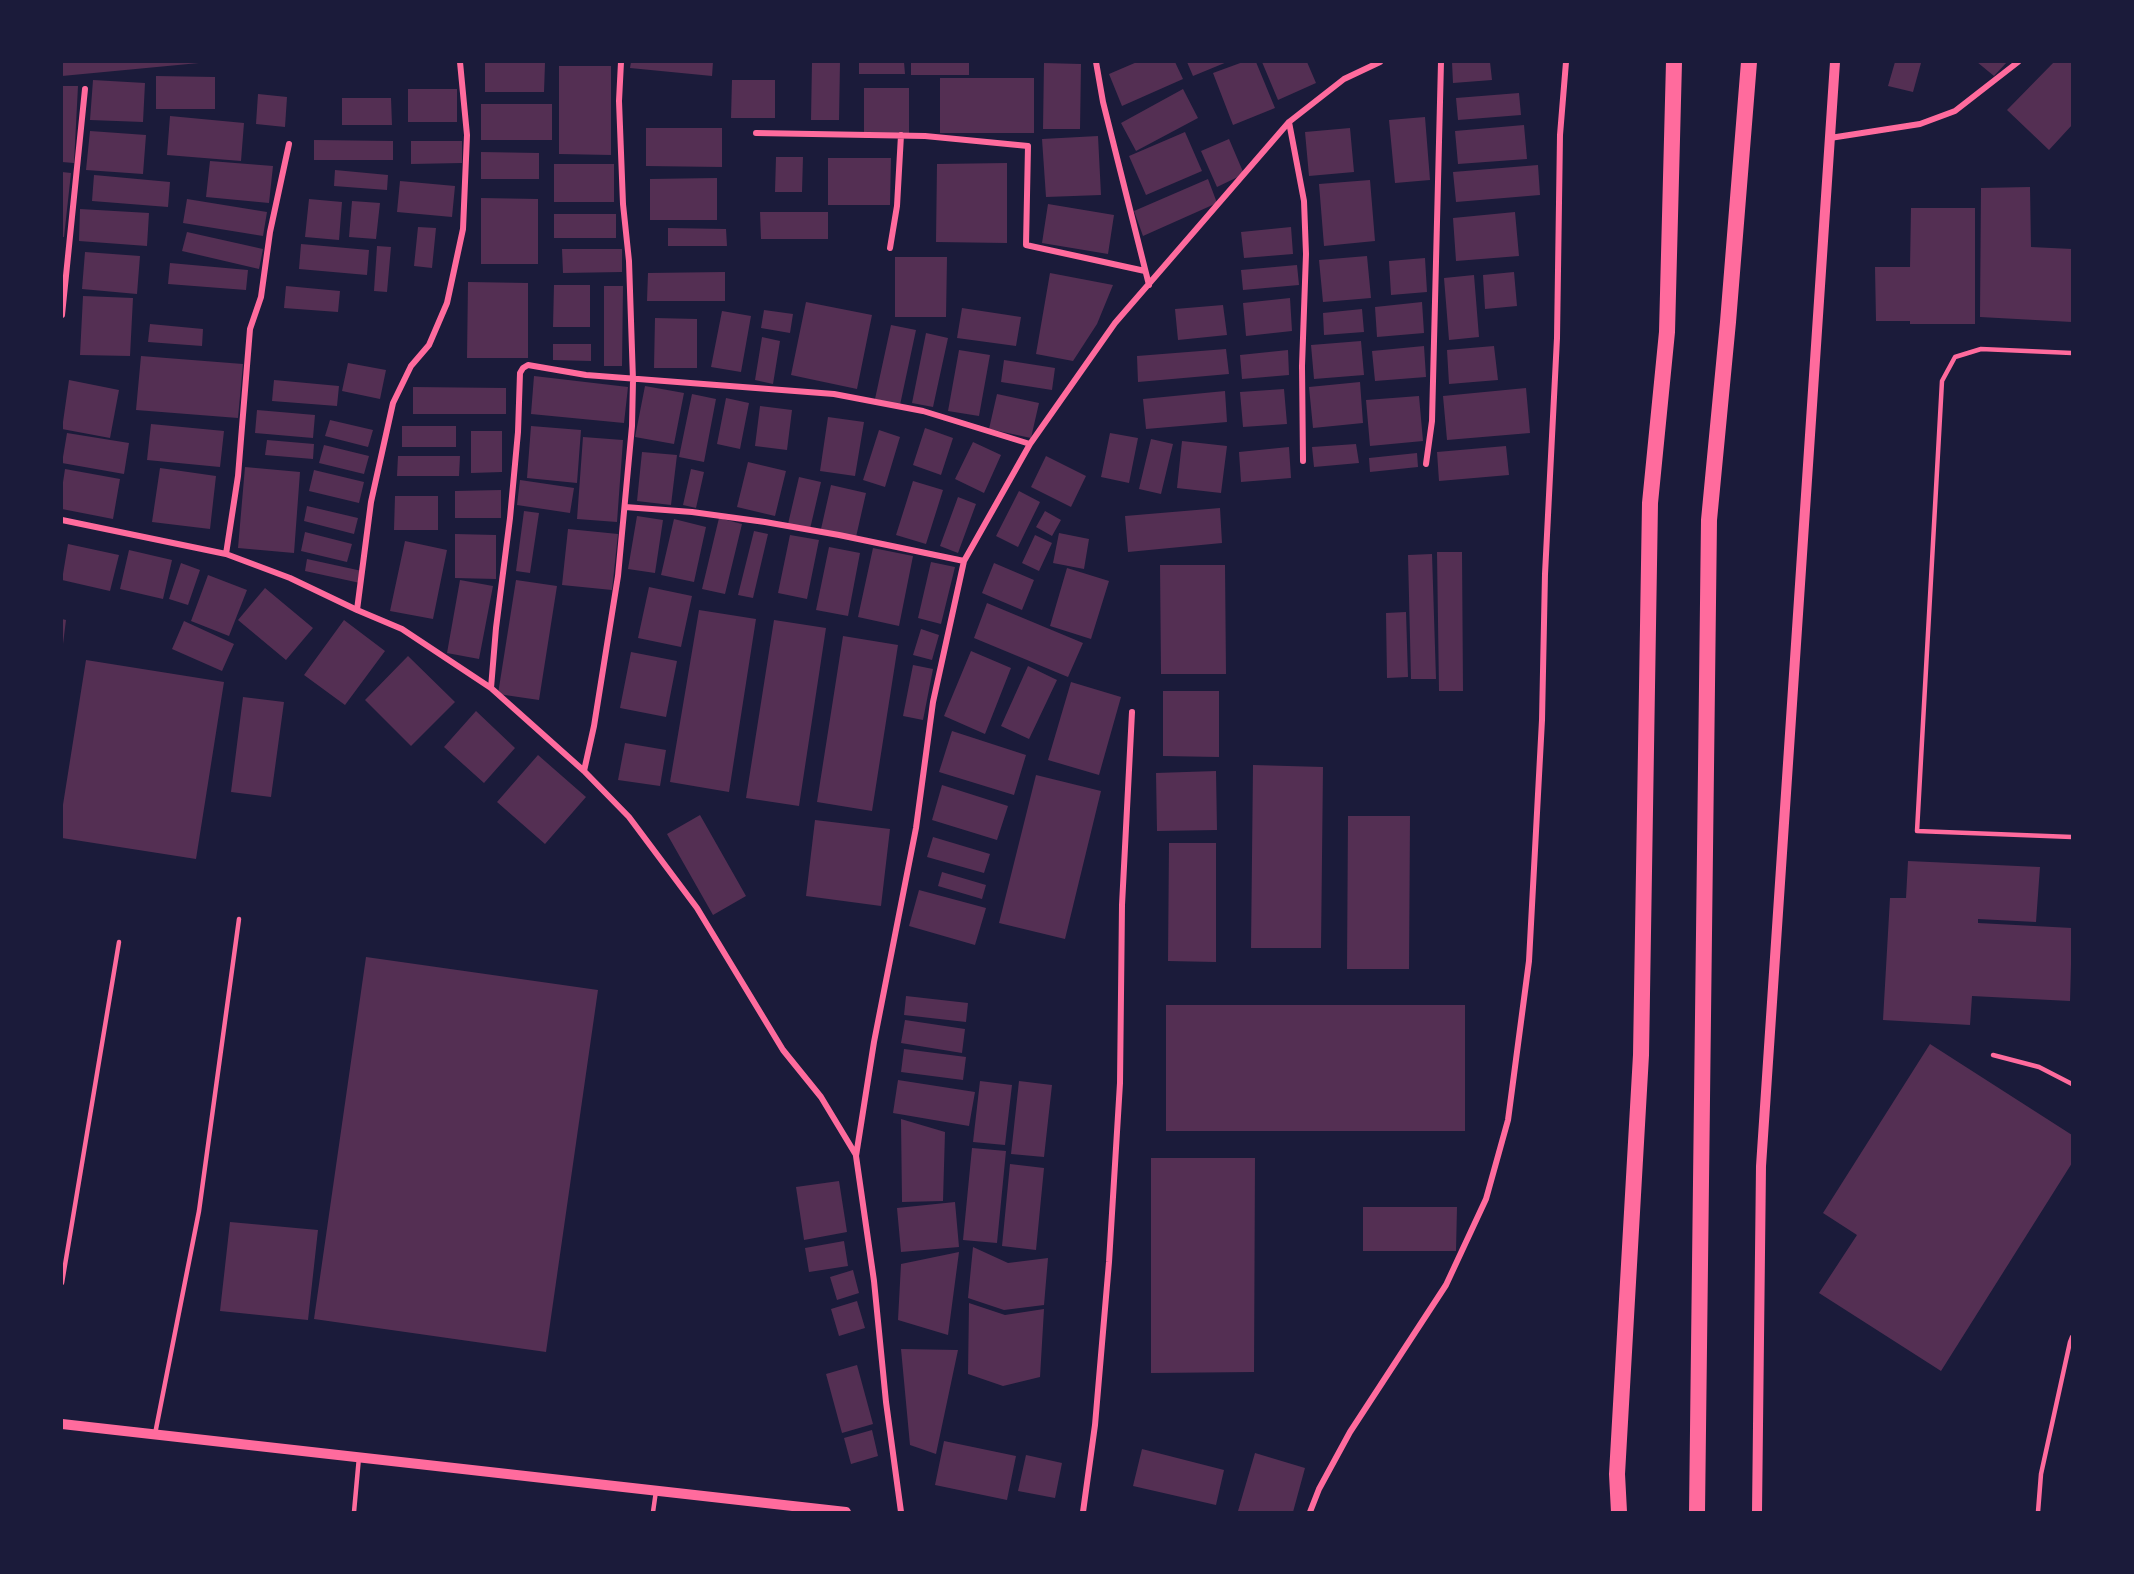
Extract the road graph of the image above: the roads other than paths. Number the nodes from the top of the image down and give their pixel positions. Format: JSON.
{"nodes":[{"id":1,"x":460,"y":62,"type":"edge"},
{"id":2,"x":621,"y":62,"type":"edge"},
{"id":3,"x":1096,"y":62,"type":"edge"},
{"id":4,"x":1380,"y":62,"type":"edge"},
{"id":5,"x":1441,"y":62,"type":"edge"},
{"id":6,"x":1566,"y":62,"type":"edge"},
{"id":7,"x":1674,"y":62,"type":"edge"},
{"id":8,"x":1749,"y":62,"type":"edge"},
{"id":9,"x":1835,"y":62,"type":"edge"},
{"id":10,"x":2018,"y":62,"type":"edge"},
{"id":11,"x":85,"y":90,"type":"dead end"},
{"id":12,"x":1289,"y":122,"type":"junction"},
{"id":13,"x":756,"y":133,"type":"dead end"},
{"id":14,"x":901,"y":135,"type":"junction"},
{"id":15,"x":1830,"y":138,"type":"junction"},
{"id":16,"x":289,"y":144,"type":"dead end"},
{"id":17,"x":890,"y":248,"type":"dead end"},
{"id":18,"x":1145,"y":271,"type":"junction"},
{"id":19,"x":1149,"y":285,"type":"junction"},
{"id":20,"x":62,"y":315,"type":"edge"},
{"id":21,"x":2073,"y":353,"type":"edge"},
{"id":22,"x":633,"y":380,"type":"junction"},
{"id":23,"x":1030,"y":444,"type":"junction"},
{"id":24,"x":1303,"y":461,"type":"dead end"},
{"id":25,"x":1426,"y":464,"type":"dead end"},
{"id":26,"x":625,"y":507,"type":"junction"},
{"id":27,"x":62,"y":520,"type":"edge"},
{"id":28,"x":226,"y":554,"type":"junction"},
{"id":29,"x":964,"y":561,"type":"junction"},
{"id":30,"x":357,"y":610,"type":"junction"},
{"id":31,"x":491,"y":688,"type":"junction"},
{"id":32,"x":1132,"y":712,"type":"dead end"},
{"id":33,"x":584,"y":771,"type":"junction"},
{"id":34,"x":2073,"y":837,"type":"edge"},
{"id":35,"x":239,"y":919,"type":"dead end"},
{"id":36,"x":119,"y":942,"type":"dead end"},
{"id":37,"x":1993,"y":1054,"type":"dead end"},
{"id":38,"x":2073,"y":1084,"type":"edge"},
{"id":39,"x":856,"y":1156,"type":"junction"},
{"id":40,"x":62,"y":1283,"type":"edge"},
{"id":41,"x":2073,"y":1337,"type":"edge"},
{"id":42,"x":62,"y":1424,"type":"edge"},
{"id":43,"x":155,"y":1435,"type":"junction"},
{"id":44,"x":359,"y":1457,"type":"junction"},
{"id":45,"x":656,"y":1491,"type":"junction"},
{"id":46,"x":354,"y":1512,"type":"edge"},
{"id":47,"x":652,"y":1512,"type":"edge"},
{"id":48,"x":846,"y":1512,"type":"edge"},
{"id":49,"x":901,"y":1512,"type":"edge"},
{"id":50,"x":1083,"y":1512,"type":"edge"},
{"id":51,"x":1310,"y":1512,"type":"edge"},
{"id":52,"x":1619,"y":1512,"type":"edge"},
{"id":53,"x":1697,"y":1512,"type":"edge"},
{"id":54,"x":1757,"y":1512,"type":"edge"},
{"id":55,"x":2038,"y":1512,"type":"edge"}],
"edges":[{"from":1,"to":30,"type":"street"},
{"from":2,"to":22,"type":"street"},
{"from":3,"to":18,"type":"street"},
{"from":4,"to":12,"type":"street"},
{"from":5,"to":25,"type":"street"},
{"from":6,"to":51,"type":"street"},
{"from":7,"to":52,"type":"highway"},
{"from":8,"to":53,"type":"highway"},
{"from":9,"to":15,"type":"street"},
{"from":10,"to":15,"type":"street"},
{"from":11,"to":20,"type":"street"},
{"from":12,"to":19,"type":"street"},
{"from":12,"to":24,"type":"street"},
{"from":13,"to":14,"type":"street"},
{"from":14,"to":17,"type":"street"},
{"from":14,"to":18,"type":"street"},
{"from":15,"to":54,"type":"street"},
{"from":16,"to":28,"type":"street"},
{"from":18,"to":19,"type":"street"},
{"from":19,"to":23,"type":"street"},
{"from":21,"to":34,"type":"lane"},
{"from":22,"to":23,"type":"street"},
{"from":22,"to":26,"type":"street"},
{"from":22,"to":31,"type":"street"},
{"from":23,"to":29,"type":"street"},
{"from":26,"to":29,"type":"street"},
{"from":26,"to":33,"type":"street"},
{"from":27,"to":28,"type":"street"},
{"from":28,"to":30,"type":"street"},
{"from":29,"to":39,"type":"street"},
{"from":30,"to":31,"type":"street"},
{"from":31,"to":33,"type":"street"},
{"from":32,"to":50,"type":"street"},
{"from":33,"to":39,"type":"street"},
{"from":35,"to":43,"type":"lane"},
{"from":36,"to":40,"type":"lane"},
{"from":37,"to":38,"type":"lane"},
{"from":39,"to":49,"type":"street"},
{"from":41,"to":55,"type":"lane"},
{"from":42,"to":43,"type":"street"},
{"from":43,"to":44,"type":"street"},
{"from":44,"to":45,"type":"street"},
{"from":44,"to":46,"type":"lane"},
{"from":45,"to":47,"type":"lane"},
{"from":45,"to":48,"type":"street"}]}
